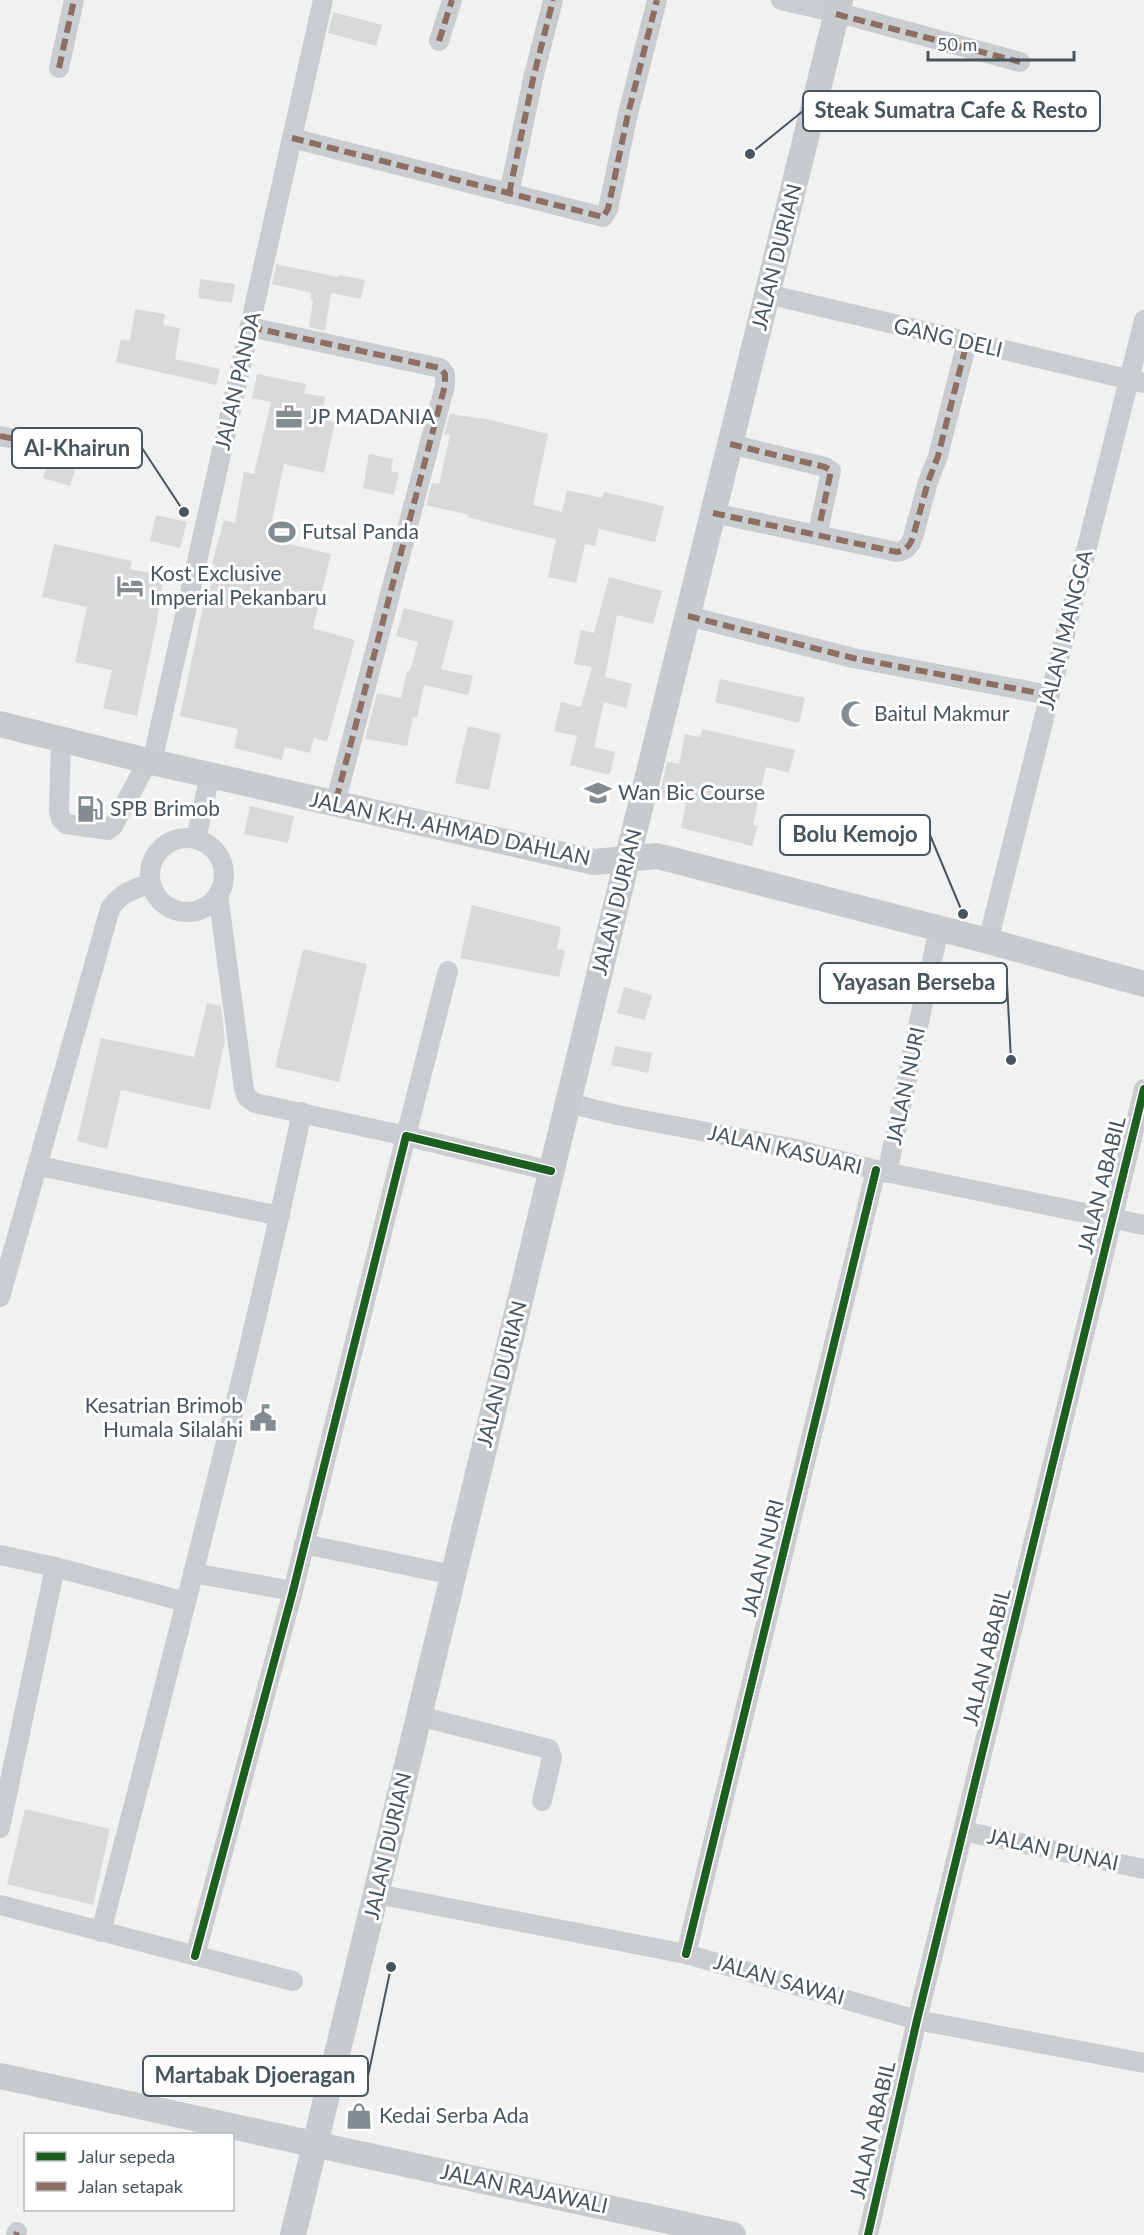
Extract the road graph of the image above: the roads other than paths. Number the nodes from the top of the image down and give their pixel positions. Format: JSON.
{"nodes":[{"id":1,"x":75,"y":0,"type":"edge"},
{"id":2,"x":323,"y":0,"type":"edge"},
{"id":3,"x":452,"y":0,"type":"edge"},
{"id":4,"x":553,"y":0,"type":"edge"},
{"id":5,"x":657,"y":0,"type":"edge"},
{"id":6,"x":781,"y":0,"type":"edge"},
{"id":7,"x":838,"y":7,"type":"edge"},
{"id":8,"x":439,"y":41,"type":"dead end"},
{"id":9,"x":1020,"y":63,"type":"dead end"},
{"id":10,"x":59,"y":68,"type":"dead end"},
{"id":11,"x":292,"y":138,"type":"junction"},
{"id":12,"x":509,"y":194,"type":"junction"},
{"id":13,"x":767,"y":294,"type":"junction"},
{"id":14,"x":1144,"y":320,"type":"edge"},
{"id":15,"x":250,"y":327,"type":"junction"},
{"id":16,"x":967,"y":342,"type":"junction"},
{"id":17,"x":1137,"y":382,"type":"edge"},
{"id":18,"x":0,"y":436,"type":"edge"},
{"id":19,"x":34,"y":443,"type":"dead end"},
{"id":20,"x":730,"y":444,"type":"junction"},
{"id":21,"x":713,"y":513,"type":"junction"},
{"id":22,"x":820,"y":523,"type":"dead end"},
{"id":23,"x":688,"y":616,"type":"junction"},
{"id":24,"x":1049,"y":695,"type":"junction"},
{"id":25,"x":0,"y":723,"type":"edge"},
{"id":26,"x":61,"y":739,"type":"junction"},
{"id":27,"x":150,"y":762,"type":"junction"},
{"id":28,"x":210,"y":775,"type":"junction"},
{"id":29,"x":335,"y":804,"type":"junction"},
{"id":30,"x":196,"y":839,"type":"junction"},
{"id":31,"x":627,"y":860,"type":"junction"},
{"id":32,"x":150,"y":884,"type":"junction"},
{"id":33,"x":218,"y":894,"type":"junction"},
{"id":34,"x":939,"y":928,"type":"junction"},
{"id":35,"x":988,"y":941,"type":"junction"},
{"id":36,"x":448,"y":971,"type":"dead end"},
{"id":37,"x":1144,"y":984,"type":"edge"},
{"id":38,"x":1144,"y":1089,"type":"edge"},
{"id":39,"x":568,"y":1103,"type":"junction"},
{"id":40,"x":302,"y":1112,"type":"junction"},
{"id":41,"x":406,"y":1136,"type":"junction"},
{"id":42,"x":39,"y":1166,"type":"junction"},
{"id":43,"x":551,"y":1171,"type":"junction"},
{"id":44,"x":882,"y":1171,"type":"junction"},
{"id":45,"x":280,"y":1216,"type":"junction"},
{"id":46,"x":1112,"y":1218,"type":"junction"},
{"id":47,"x":1144,"y":1225,"type":"edge"},
{"id":48,"x":0,"y":1297,"type":"edge"},
{"id":49,"x":304,"y":1544,"type":"junction"},
{"id":50,"x":0,"y":1555,"type":"edge"},
{"id":51,"x":55,"y":1567,"type":"junction"},
{"id":52,"x":194,"y":1573,"type":"junction"},
{"id":53,"x":453,"y":1575,"type":"junction"},
{"id":54,"x":293,"y":1591,"type":"junction"},
{"id":55,"x":186,"y":1602,"type":"junction"},
{"id":56,"x":419,"y":1716,"type":"junction"},
{"id":57,"x":542,"y":1801,"type":"dead end"},
{"id":58,"x":0,"y":1828,"type":"edge"},
{"id":59,"x":963,"y":1832,"type":"junction"},
{"id":60,"x":1144,"y":1869,"type":"edge"},
{"id":61,"x":377,"y":1894,"type":"junction"},
{"id":62,"x":0,"y":1905,"type":"edge"},
{"id":63,"x":101,"y":1932,"type":"junction"},
{"id":64,"x":686,"y":1954,"type":"junction"},
{"id":65,"x":195,"y":1956,"type":"junction"},
{"id":66,"x":293,"y":1981,"type":"dead end"},
{"id":67,"x":917,"y":2020,"type":"junction"},
{"id":68,"x":1144,"y":2063,"type":"edge"},
{"id":69,"x":0,"y":2076,"type":"edge"},
{"id":70,"x":315,"y":2144,"type":"junction"},
{"id":71,"x":293,"y":2235,"type":"edge"},
{"id":72,"x":733,"y":2235,"type":"edge"},
{"id":73,"x":868,"y":2235,"type":"edge"}],
"edges":[{"from":1,"to":10,"type":"street"},
{"from":2,"to":11,"type":"street","name":"JALAN PANDA"},
{"from":3,"to":8,"type":"street"},
{"from":4,"to":12,"type":"street"},
{"from":5,"to":12,"type":"street"},
{"from":6,"to":7,"type":"street"},
{"from":7,"to":9,"type":"street"},
{"from":7,"to":13,"type":"main road","name":"JALAN DURIAN"},
{"from":11,"to":12,"type":"street"},
{"from":11,"to":15,"type":"street","name":"JALAN PANDA"},
{"from":13,"to":16,"type":"street","name":"GANG DELI"},
{"from":13,"to":20,"type":"main road","name":"JALAN DURIAN"},
{"from":14,"to":17,"type":"street","name":"JALAN MANGGA"},
{"from":15,"to":27,"type":"street","name":"JALAN PANDA"},
{"from":15,"to":29,"type":"street"},
{"from":16,"to":17,"type":"street","name":"GANG DELI"},
{"from":16,"to":21,"type":"street"},
{"from":17,"to":24,"type":"street","name":"JALAN MANGGA"},
{"from":18,"to":19,"type":"street"},
{"from":20,"to":21,"type":"main road","name":"JALAN DURIAN"},
{"from":20,"to":22,"type":"street"},
{"from":21,"to":23,"type":"main road","name":"JALAN DURIAN"},
{"from":23,"to":24,"type":"street"},
{"from":23,"to":31,"type":"main road","name":"JALAN DURIAN"},
{"from":24,"to":35,"type":"street","name":"JALAN MANGGA"},
{"from":25,"to":26,"type":"main road","name":"JALAN K.H. AHMAD DAHLAN"},
{"from":26,"to":27,"type":"main road","name":"JALAN K.H. AHMAD DAHLAN"},
{"from":26,"to":27,"type":"street","name":"JALAN PANDA"},
{"from":27,"to":28,"type":"main road","name":"JALAN K.H. AHMAD DAHLAN"},
{"from":28,"to":29,"type":"main road","name":"JALAN K.H. AHMAD DAHLAN"},
{"from":28,"to":30,"type":"street"},
{"from":29,"to":31,"type":"main road","name":"JALAN K.H. AHMAD DAHLAN"},
{"from":30,"to":32,"type":"street"},
{"from":30,"to":33,"type":"street"},
{"from":31,"to":34,"type":"main road","name":"JALAN K.H. AHMAD DAHLAN"},
{"from":31,"to":39,"type":"main road","name":"JALAN DURIAN"},
{"from":32,"to":33,"type":"street"},
{"from":32,"to":42,"type":"street"},
{"from":33,"to":40,"type":"street"},
{"from":34,"to":35,"type":"main road","name":"JALAN K.H. AHMAD DAHLAN"},
{"from":34,"to":44,"type":"street","name":"JALAN NURI"},
{"from":35,"to":37,"type":"main road","name":"JALAN K.H. AHMAD DAHLAN"},
{"from":36,"to":41,"type":"street"},
{"from":38,"to":46,"type":"street","name":"JALAN ABABIL"},
{"from":39,"to":43,"type":"main road","name":"JALAN DURIAN"},
{"from":39,"to":44,"type":"street","name":"JALAN KASUARI"},
{"from":40,"to":41,"type":"street"},
{"from":40,"to":45,"type":"street"},
{"from":41,"to":43,"type":"street"},
{"from":41,"to":49,"type":"street"},
{"from":42,"to":45,"type":"street"},
{"from":42,"to":48,"type":"street"},
{"from":43,"to":53,"type":"main road","name":"JALAN DURIAN"},
{"from":44,"to":46,"type":"street","name":"JALAN KASUARI"},
{"from":44,"to":64,"type":"street","name":"JALAN NURI"},
{"from":45,"to":52,"type":"street"},
{"from":46,"to":47,"type":"street","name":"JALAN KASUARI"},
{"from":46,"to":59,"type":"street","name":"JALAN ABABIL"},
{"from":49,"to":53,"type":"street"},
{"from":49,"to":54,"type":"street"},
{"from":50,"to":51,"type":"street"},
{"from":51,"to":55,"type":"street"},
{"from":51,"to":58,"type":"street"},
{"from":52,"to":54,"type":"street"},
{"from":52,"to":55,"type":"street"},
{"from":53,"to":56,"type":"main road","name":"JALAN DURIAN"},
{"from":54,"to":65,"type":"street"},
{"from":55,"to":63,"type":"street"},
{"from":56,"to":57,"type":"street"},
{"from":56,"to":61,"type":"main road","name":"JALAN DURIAN"},
{"from":59,"to":60,"type":"street","name":"JALAN PUNAI"},
{"from":59,"to":67,"type":"street","name":"JALAN ABABIL"},
{"from":61,"to":64,"type":"street","name":"JALAN SAWAI"},
{"from":61,"to":70,"type":"main road","name":"JALAN DURIAN"},
{"from":62,"to":63,"type":"street"},
{"from":63,"to":65,"type":"street"},
{"from":64,"to":67,"type":"street","name":"JALAN SAWAI"},
{"from":65,"to":66,"type":"street"},
{"from":67,"to":68,"type":"street","name":"JALAN SAWAI"},
{"from":67,"to":73,"type":"street","name":"JALAN ABABIL"},
{"from":69,"to":70,"type":"main road","name":"JALAN RAJAWALI"},
{"from":70,"to":71,"type":"main road","name":"JALAN DURIAN"},
{"from":70,"to":72,"type":"main road","name":"JALAN RAJAWALI"}]}
